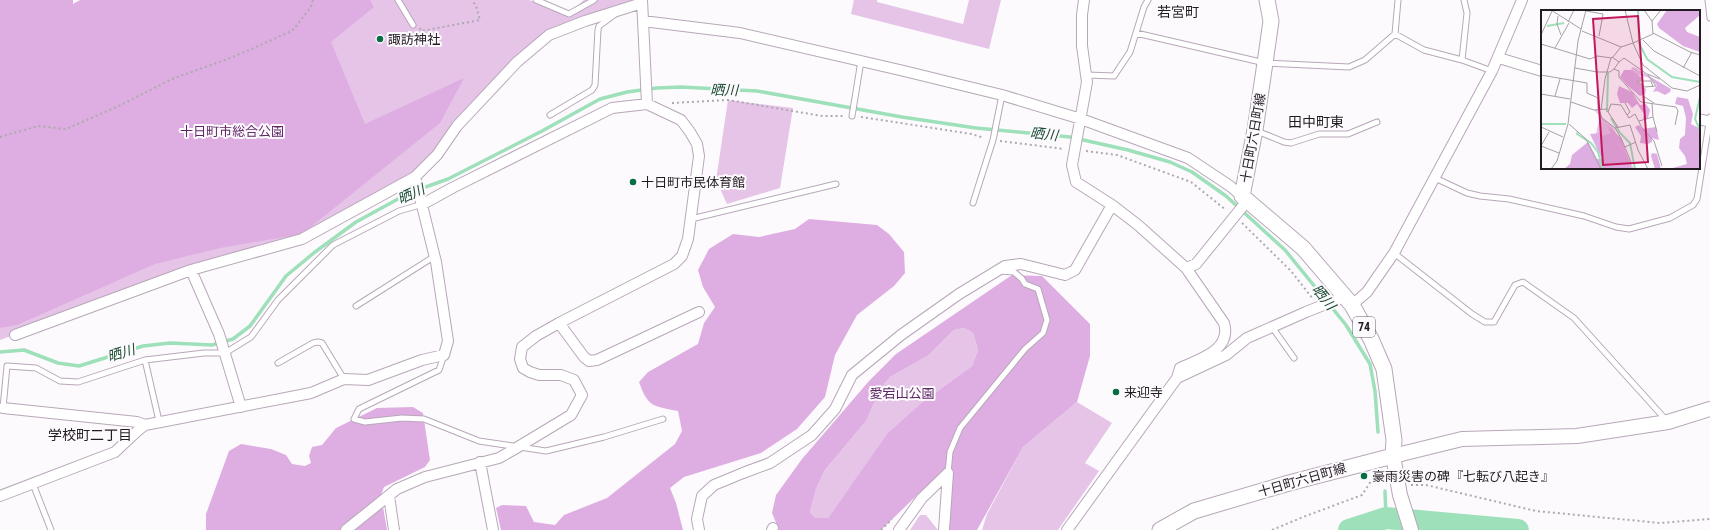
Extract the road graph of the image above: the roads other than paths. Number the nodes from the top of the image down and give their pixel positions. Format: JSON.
{"nodes":[{"id":1,"x":398,"y":0,"type":"edge"},
{"id":2,"x":536,"y":0,"type":"edge"},
{"id":3,"x":594,"y":0,"type":"edge"},
{"id":4,"x":1084,"y":0,"type":"edge"},
{"id":5,"x":1148,"y":0,"type":"edge"},
{"id":6,"x":1268,"y":0,"type":"edge"},
{"id":7,"x":1398,"y":0,"type":"edge"},
{"id":8,"x":1464,"y":0,"type":"edge"},
{"id":9,"x":1522,"y":0,"type":"edge"},
{"id":10,"x":1708,"y":0,"type":"edge"},
{"id":11,"x":642,"y":2,"type":"edge"},
{"id":12,"x":625,"y":8,"type":"junction"},
{"id":13,"x":1710,"y":18,"type":"edge"},
{"id":14,"x":643,"y":21,"type":"junction"},
{"id":15,"x":414,"y":25,"type":"road end"},
{"id":16,"x":1136,"y":33,"type":"junction"},
{"id":17,"x":1395,"y":34,"type":"junction"},
{"id":18,"x":1498,"y":58,"type":"junction"},
{"id":19,"x":1462,"y":60,"type":"junction"},
{"id":20,"x":862,"y":61,"type":"junction"},
{"id":21,"x":1265,"y":64,"type":"junction"},
{"id":22,"x":1492,"y":71,"type":"junction"},
{"id":23,"x":1541,"y":71,"type":"edge"},
{"id":24,"x":1087,"y":76,"type":"junction"},
{"id":25,"x":1002,"y":96,"type":"junction"},
{"id":26,"x":647,"y":100,"type":"junction"},
{"id":27,"x":550,"y":115,"type":"dead end"},
{"id":28,"x":852,"y":116,"type":"road end"},
{"id":29,"x":1700,"y":118,"type":"edge"},
{"id":30,"x":1081,"y":119,"type":"junction"},
{"id":31,"x":1710,"y":120,"type":"edge"},
{"id":32,"x":1377,"y":122,"type":"dead end"},
{"id":33,"x":1255,"y":130,"type":"junction"},
{"id":34,"x":415,"y":176,"type":"junction"},
{"id":35,"x":1435,"y":178,"type":"junction"},
{"id":36,"x":836,"y":184,"type":"dead end"},
{"id":37,"x":1245,"y":198,"type":"junction"},
{"id":38,"x":423,"y":204,"type":"junction"},
{"id":39,"x":973,"y":204,"type":"dead end"},
{"id":40,"x":1112,"y":205,"type":"junction"},
{"id":41,"x":691,"y":219,"type":"junction"},
{"id":42,"x":1394,"y":253,"type":"junction"},
{"id":43,"x":435,"y":256,"type":"junction"},
{"id":44,"x":1186,"y":268,"type":"junction"},
{"id":45,"x":191,"y":270,"type":"junction"},
{"id":46,"x":996,"y":271,"type":"junction"},
{"id":47,"x":1349,"y":301,"type":"junction"},
{"id":48,"x":356,"y":306,"type":"dead end"},
{"id":49,"x":699,"y":312,"type":"dead end"},
{"id":50,"x":559,"y":323,"type":"junction"},
{"id":51,"x":1272,"y":327,"type":"junction"},
{"id":52,"x":15,"y":335,"type":"dead end"},
{"id":53,"x":225,"y":353,"type":"junction"},
{"id":54,"x":444,"y":355,"type":"junction"},
{"id":55,"x":1294,"y":358,"type":"dead end"},
{"id":56,"x":145,"y":360,"type":"junction"},
{"id":57,"x":278,"y":363,"type":"dead end"},
{"id":58,"x":1177,"y":378,"type":"junction"},
{"id":59,"x":344,"y":379,"type":"junction"},
{"id":60,"x":241,"y":407,"type":"junction"},
{"id":61,"x":1,"y":408,"type":"edge"},
{"id":62,"x":1710,"y":409,"type":"edge"},
{"id":63,"x":662,"y":419,"type":"dead end"},
{"id":64,"x":159,"y":421,"type":"junction"},
{"id":65,"x":1668,"y":422,"type":"junction"},
{"id":66,"x":145,"y":425,"type":"junction"},
{"id":67,"x":519,"y":447,"type":"junction"},
{"id":68,"x":1393,"y":456,"type":"junction"},
{"id":69,"x":480,"y":462,"type":"junction"},
{"id":70,"x":948,"y":473,"type":"junction"},
{"id":71,"x":33,"y":484,"type":"junction"},
{"id":72,"x":0,"y":496,"type":"edge"},
{"id":73,"x":389,"y":496,"type":"junction"},
{"id":74,"x":51,"y":530,"type":"edge"},
{"id":75,"x":346,"y":530,"type":"edge"},
{"id":76,"x":394,"y":530,"type":"edge"},
{"id":77,"x":493,"y":530,"type":"edge"},
{"id":78,"x":699,"y":530,"type":"edge"},
{"id":79,"x":899,"y":530,"type":"edge"},
{"id":80,"x":944,"y":530,"type":"edge"},
{"id":81,"x":1067,"y":530,"type":"edge"},
{"id":82,"x":1160,"y":530,"type":"edge"},
{"id":83,"x":1411,"y":530,"type":"edge"}],
"edges":[{"from":1,"to":15,"type":"lane"},
{"from":2,"to":3,"type":"lane"},
{"from":4,"to":24,"type":"street"},
{"from":5,"to":16,"type":"lane"},
{"from":6,"to":21,"type":"main road","name":"十日町六日町線"},
{"from":7,"to":17,"type":"lane"},
{"from":8,"to":19,"type":"lane"},
{"from":9,"to":18,"type":"street"},
{"from":10,"to":13,"type":"lane"},
{"from":11,"to":12,"type":"street"},
{"from":11,"to":14,"type":"street"},
{"from":12,"to":27,"type":"lane"},
{"from":12,"to":34,"type":"street"},
{"from":14,"to":20,"type":"street"},
{"from":14,"to":26,"type":"street"},
{"from":16,"to":21,"type":"lane"},
{"from":16,"to":24,"type":"lane"},
{"from":17,"to":19,"type":"lane"},
{"from":17,"to":21,"type":"lane"},
{"from":18,"to":22,"type":"street"},
{"from":18,"to":23,"type":"street"},
{"from":19,"to":22,"type":"lane"},
{"from":20,"to":25,"type":"street"},
{"from":20,"to":28,"type":"lane"},
{"from":21,"to":33,"type":"main road","name":"十日町六日町線"},
{"from":22,"to":35,"type":"street"},
{"from":24,"to":30,"type":"street"},
{"from":25,"to":30,"type":"street"},
{"from":25,"to":39,"type":"lane"},
{"from":26,"to":38,"type":"street"},
{"from":26,"to":41,"type":"street"},
{"from":29,"to":31,"type":"street"},
{"from":30,"to":37,"type":"street"},
{"from":30,"to":40,"type":"street"},
{"from":31,"to":35,"type":"lane"},
{"from":32,"to":33,"type":"lane"},
{"from":33,"to":37,"type":"main road","name":"十日町六日町線"},
{"from":34,"to":38,"type":"street"},
{"from":34,"to":45,"type":"street"},
{"from":35,"to":42,"type":"street"},
{"from":36,"to":41,"type":"lane"},
{"from":37,"to":44,"type":"street"},
{"from":37,"to":47,"type":"main road","name":"十日町六日町線","number":"74"},
{"from":38,"to":43,"type":"street"},
{"from":38,"to":53,"type":"lane"},
{"from":40,"to":44,"type":"street"},
{"from":40,"to":46,"type":"street"},
{"from":41,"to":50,"type":"street"},
{"from":42,"to":47,"type":"street"},
{"from":42,"to":65,"type":"lane"},
{"from":43,"to":48,"type":"lane"},
{"from":43,"to":54,"type":"street"},
{"from":44,"to":58,"type":"street"},
{"from":45,"to":52,"type":"street"},
{"from":45,"to":53,"type":"street"},
{"from":46,"to":70,"type":"lane"},
{"from":46,"to":78,"type":"street"},
{"from":47,"to":51,"type":"street"},
{"from":47,"to":68,"type":"main road","name":"十日町六日町線","number":"74"},
{"from":49,"to":50,"type":"street"},
{"from":50,"to":67,"type":"street"},
{"from":51,"to":55,"type":"lane"},
{"from":51,"to":58,"type":"street"},
{"from":53,"to":56,"type":"lane"},
{"from":53,"to":60,"type":"street"},
{"from":54,"to":59,"type":"street"},
{"from":54,"to":67,"type":"lane"},
{"from":56,"to":61,"type":"lane"},
{"from":56,"to":64,"type":"lane"},
{"from":57,"to":59,"type":"lane"},
{"from":58,"to":81,"type":"street"},
{"from":59,"to":60,"type":"street"},
{"from":60,"to":64,"type":"street"},
{"from":61,"to":66,"type":"street"},
{"from":62,"to":65,"type":"street"},
{"from":63,"to":67,"type":"lane"},
{"from":64,"to":66,"type":"street"},
{"from":65,"to":68,"type":"street"},
{"from":66,"to":71,"type":"street"},
{"from":67,"to":69,"type":"street"},
{"from":68,"to":82,"type":"main road","name":"十日町六日町線"},
{"from":68,"to":83,"type":"street"},
{"from":69,"to":73,"type":"street"},
{"from":69,"to":77,"type":"street"},
{"from":70,"to":79,"type":"street"},
{"from":70,"to":80,"type":"street"},
{"from":71,"to":72,"type":"street"},
{"from":71,"to":74,"type":"lane"},
{"from":73,"to":75,"type":"street"},
{"from":73,"to":76,"type":"street"}]}
